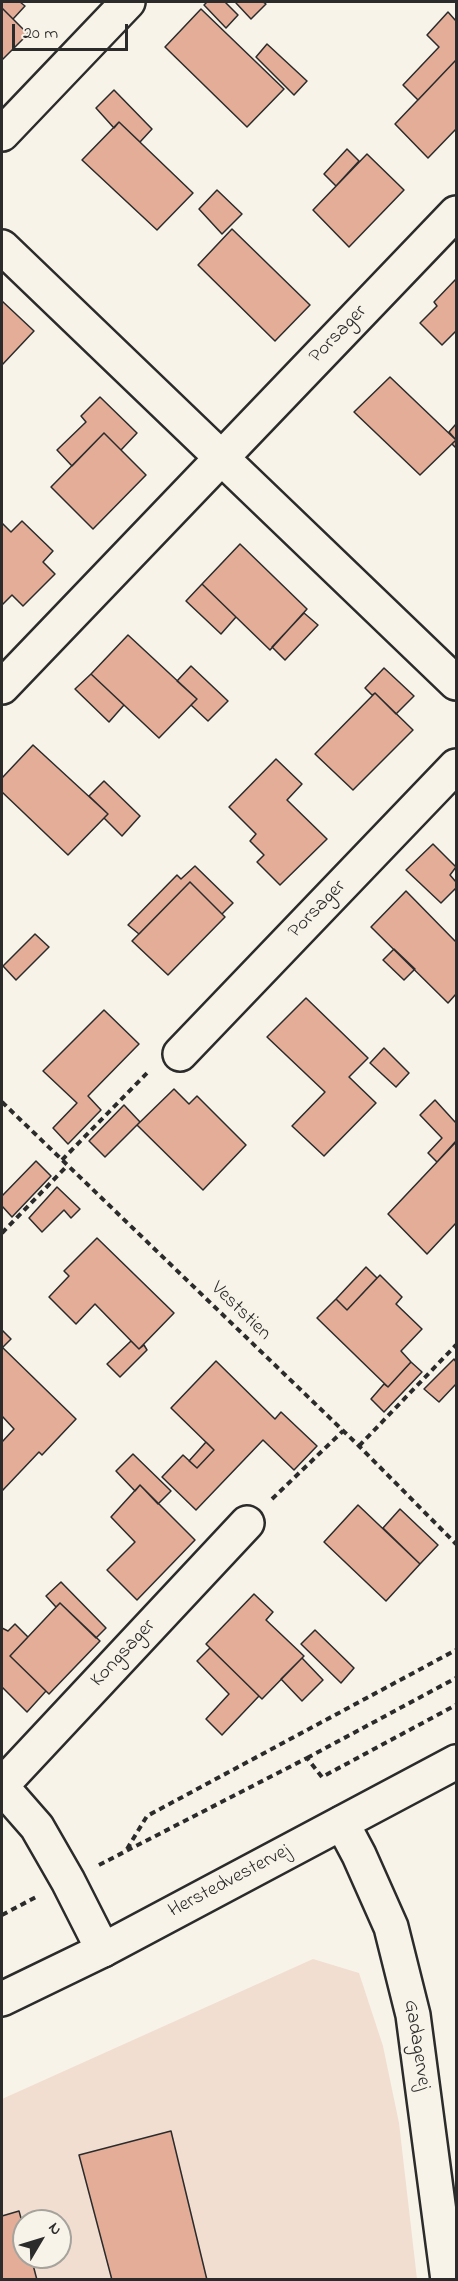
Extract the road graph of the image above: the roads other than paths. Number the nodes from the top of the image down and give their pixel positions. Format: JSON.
{"nodes":[{"id":1,"x":128,"y":2,"type":"edge"},
{"id":2,"x":2,"y":134,"type":"edge"},
{"id":3,"x":456,"y":213,"type":"edge"},
{"id":4,"x":2,"y":247,"type":"edge"},
{"id":5,"x":221,"y":457,"type":"junction"},
{"id":6,"x":456,"y":682,"type":"edge"},
{"id":7,"x":2,"y":687,"type":"edge"},
{"id":8,"x":456,"y":766,"type":"edge"},
{"id":9,"x":180,"y":1054,"type":"road end"},
{"id":10,"x":247,"y":1523,"type":"road end"},
{"id":11,"x":456,"y":1762,"type":"edge"},
{"id":12,"x":2,"y":1786,"type":"edge"},
{"id":13,"x":342,"y":1822,"type":"junction"},
{"id":14,"x":103,"y":1950,"type":"junction"},
{"id":15,"x":2,"y":1999,"type":"edge"},
{"id":16,"x":448,"y":2280,"type":"edge"}],
"edges":[{"from":1,"to":2,"type":"street"},
{"from":3,"to":5,"type":"street","name":"Porsager"},
{"from":4,"to":5,"type":"street"},
{"from":5,"to":6,"type":"street"},
{"from":5,"to":7,"type":"street","name":"Porsager"},
{"from":8,"to":9,"type":"street","name":"Porsager"},
{"from":10,"to":12,"type":"street","name":"Kongsager"},
{"from":11,"to":13,"type":"street","name":"Herstedvestervej"},
{"from":12,"to":14,"type":"street","name":"Kongsager"},
{"from":13,"to":14,"type":"street","name":"Herstedvestervej"},
{"from":13,"to":16,"type":"street","name":"Gadagervej"},
{"from":14,"to":15,"type":"street","name":"Herstedvestervej"}]}
